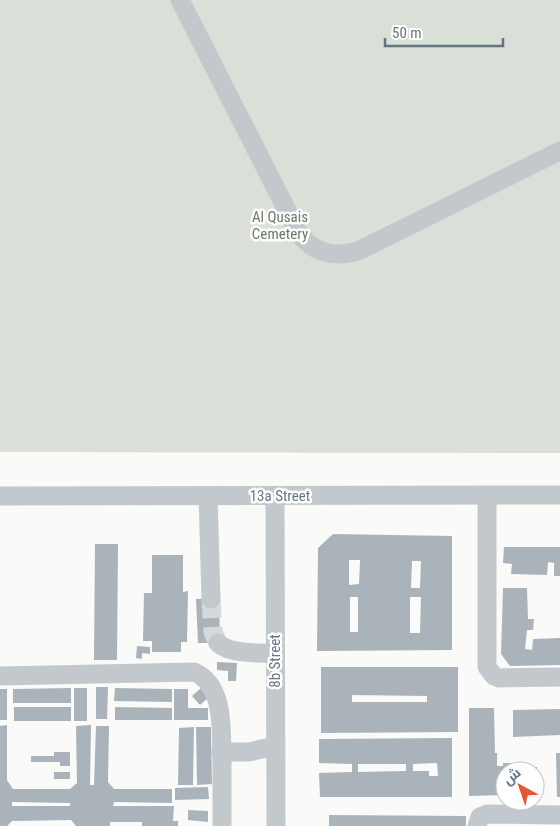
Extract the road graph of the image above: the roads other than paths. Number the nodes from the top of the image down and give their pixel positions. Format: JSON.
{"nodes":[{"id":1,"x":180,"y":0,"type":"edge"},
{"id":2,"x":560,"y":150,"type":"edge"},
{"id":3,"x":560,"y":495,"type":"edge"},
{"id":4,"x":0,"y":496,"type":"edge"},
{"id":5,"x":208,"y":496,"type":"junction"},
{"id":6,"x":275,"y":496,"type":"junction"},
{"id":7,"x":487,"y":496,"type":"junction"},
{"id":8,"x":211,"y":598,"type":"tunnel mouth"},
{"id":9,"x":218,"y":643,"type":"dead end"},
{"id":10,"x":275,"y":654,"type":"junction"},
{"id":11,"x":0,"y":676,"type":"edge"},
{"id":12,"x":560,"y":676,"type":"edge"},
{"id":13,"x":275,"y":746,"type":"junction"},
{"id":14,"x":221,"y":752,"type":"junction"},
{"id":15,"x":560,"y":815,"type":"edge"},
{"id":16,"x":222,"y":826,"type":"edge"},
{"id":17,"x":276,"y":826,"type":"edge"},
{"id":18,"x":477,"y":826,"type":"edge"}],
"edges":[{"from":1,"to":2,"type":"street"},
{"from":3,"to":7,"type":"street","name":"13a Street"},
{"from":4,"to":5,"type":"street","name":"13a Street"},
{"from":5,"to":6,"type":"street","name":"13a Street"},
{"from":5,"to":8,"type":"street"},
{"from":6,"to":7,"type":"street","name":"13a Street"},
{"from":6,"to":10,"type":"street","name":"8b Street"},
{"from":7,"to":12,"type":"street"},
{"from":9,"to":10,"type":"street"},
{"from":10,"to":13,"type":"street","name":"8b Street"},
{"from":11,"to":14,"type":"street"},
{"from":13,"to":14,"type":"street"},
{"from":13,"to":17,"type":"street","name":"8b Street"},
{"from":14,"to":16,"type":"street"},
{"from":15,"to":18,"type":"street"}]}
